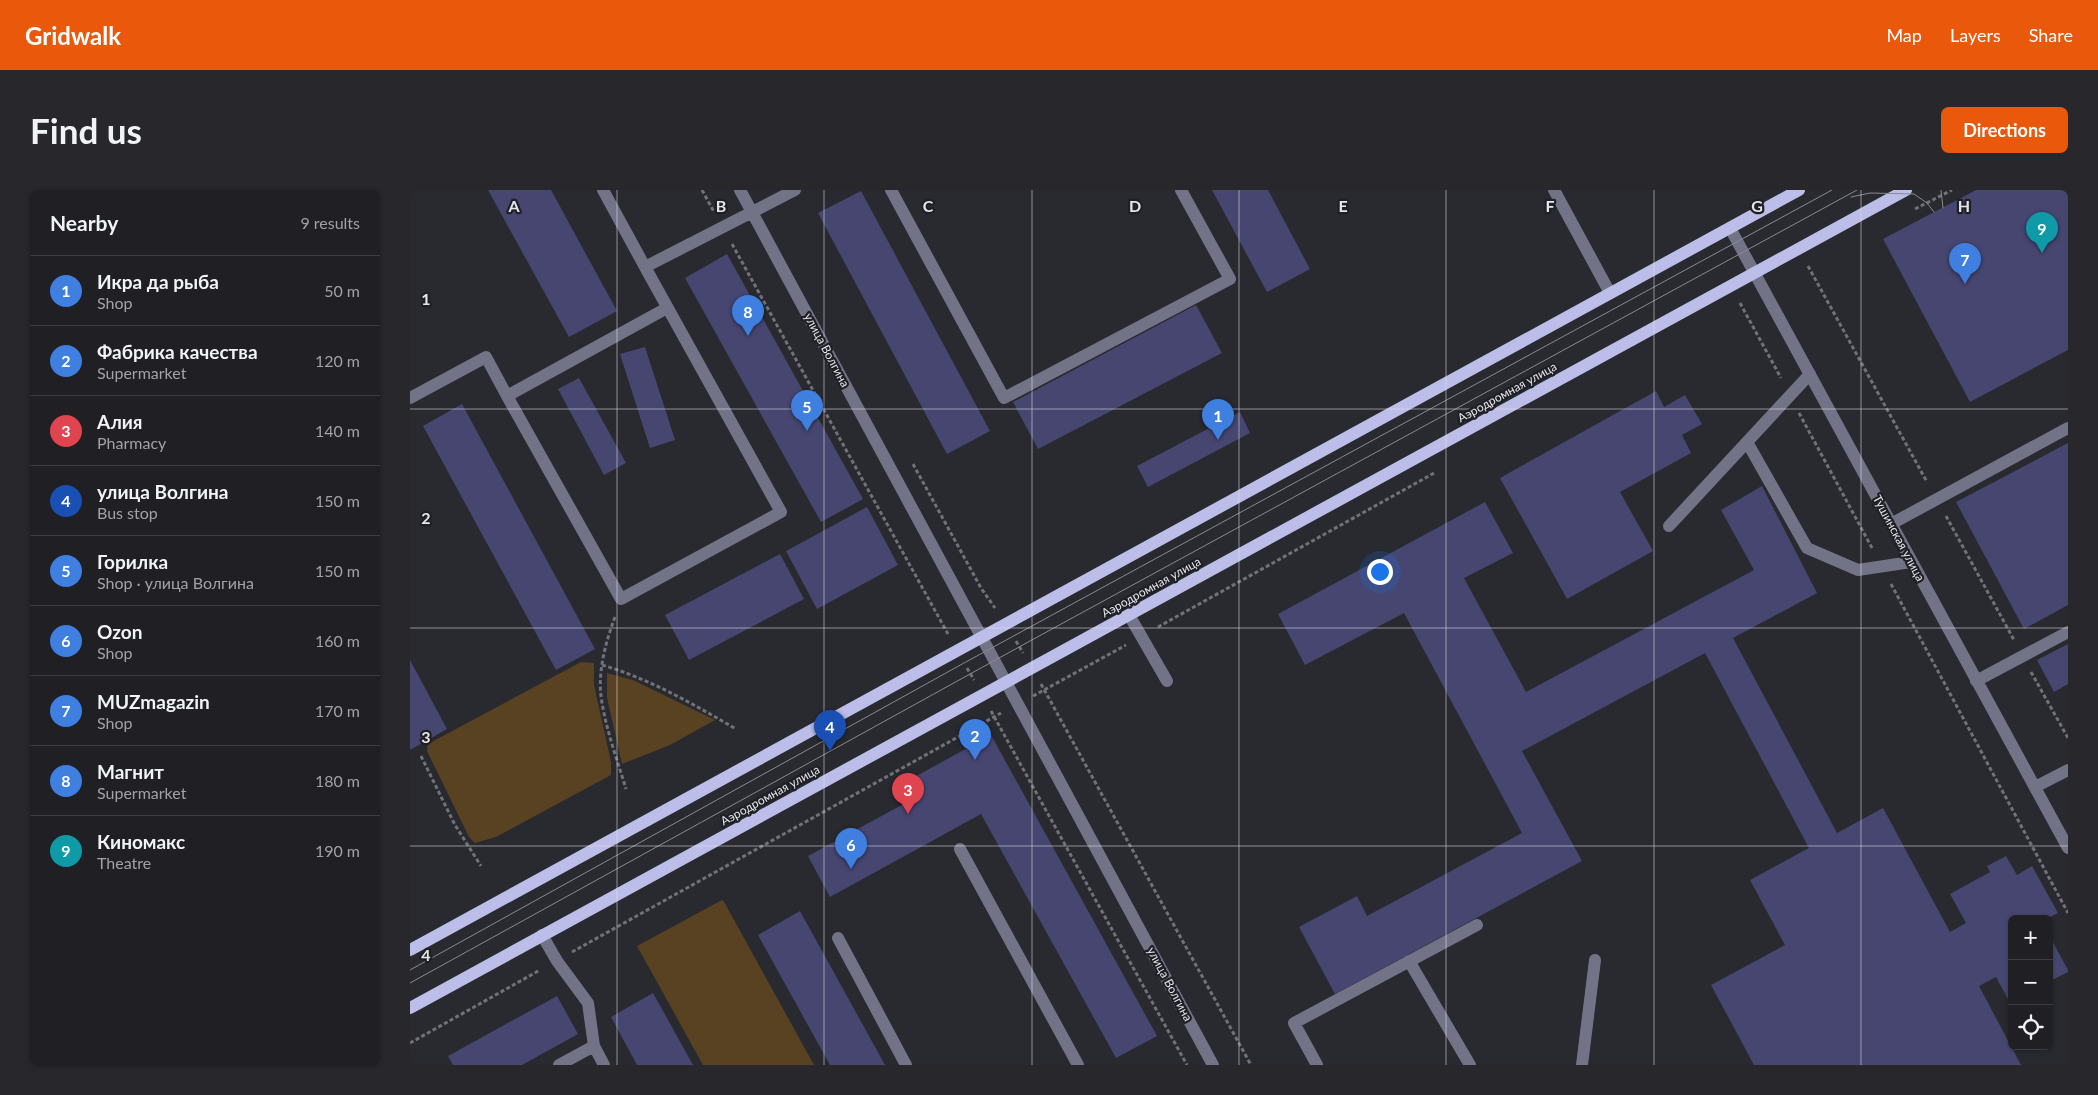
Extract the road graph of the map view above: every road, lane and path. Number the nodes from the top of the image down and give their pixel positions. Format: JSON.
{"nodes":[{"id":1,"x":603,"y":190,"type":"edge"},
{"id":2,"x":702,"y":190,"type":"edge"},
{"id":3,"x":740,"y":190,"type":"edge"},
{"id":4,"x":795,"y":190,"type":"edge"},
{"id":5,"x":891,"y":190,"type":"edge"},
{"id":6,"x":1181,"y":190,"type":"edge"},
{"id":7,"x":1554,"y":190,"type":"edge"},
{"id":8,"x":1799,"y":190,"type":"edge"},
{"id":9,"x":1906,"y":190,"type":"edge"},
{"id":10,"x":752,"y":212,"type":"junction"},
{"id":11,"x":722,"y":226,"type":"junction"},
{"id":12,"x":1730,"y":228,"type":"junction"},
{"id":13,"x":645,"y":267,"type":"junction"},
{"id":14,"x":1754,"y":273,"type":"junction"},
{"id":15,"x":1610,"y":293,"type":"junction"},
{"id":16,"x":1731,"y":307,"type":"dead end"},
{"id":17,"x":667,"y":308,"type":"junction"},
{"id":18,"x":1810,"y":374,"type":"junction"},
{"id":19,"x":1790,"y":395,"type":"junction"},
{"id":20,"x":507,"y":396,"type":"junction"},
{"id":21,"x":410,"y":398,"type":"edge"},
{"id":22,"x":2068,"y":428,"type":"edge"},
{"id":23,"x":1747,"y":442,"type":"junction"},
{"id":24,"x":1445,"y":467,"type":"dead end"},
{"id":25,"x":1891,"y":524,"type":"junction"},
{"id":26,"x":1669,"y":526,"type":"dead end"},
{"id":27,"x":1911,"y":562,"type":"junction"},
{"id":28,"x":1882,"y":566,"type":"junction"},
{"id":29,"x":621,"y":599,"type":"junction"},
{"id":30,"x":1129,"y":615,"type":"junction"},
{"id":31,"x":2068,"y":632,"type":"edge"},
{"id":32,"x":1141,"y":636,"type":"junction"},
{"id":33,"x":982,"y":637,"type":"junction"},
{"id":34,"x":957,"y":650,"type":"junction"},
{"id":35,"x":602,"y":665,"type":"junction"},
{"id":36,"x":1167,"y":681,"type":"dead end"},
{"id":37,"x":1976,"y":681,"type":"junction"},
{"id":38,"x":1006,"y":682,"type":"junction"},
{"id":39,"x":1044,"y":690,"type":"junction"},
{"id":40,"x":982,"y":695,"type":"junction"},
{"id":41,"x":1018,"y":704,"type":"junction"},
{"id":42,"x":994,"y":717,"type":"junction"},
{"id":43,"x":736,"y":729,"type":"dead end"},
{"id":44,"x":421,"y":756,"type":"dead end"},
{"id":45,"x":2068,"y":770,"type":"edge"},
{"id":46,"x":2035,"y":787,"type":"junction"},
{"id":47,"x":626,"y":789,"type":"dead end"},
{"id":48,"x":2068,"y":848,"type":"edge"},
{"id":49,"x":960,"y":849,"type":"dead end"},
{"id":50,"x":481,"y":866,"type":"dead end"},
{"id":51,"x":2068,"y":913,"type":"edge"},
{"id":52,"x":1477,"y":925,"type":"dead end"},
{"id":53,"x":542,"y":935,"type":"junction"},
{"id":54,"x":838,"y":938,"type":"dead end"},
{"id":55,"x":410,"y":950,"type":"edge"},
{"id":56,"x":1595,"y":960,"type":"dead end"},
{"id":57,"x":557,"y":961,"type":"junction"},
{"id":58,"x":1409,"y":961,"type":"junction"},
{"id":59,"x":410,"y":1008,"type":"edge"},
{"id":60,"x":410,"y":1043,"type":"edge"},
{"id":61,"x":594,"y":1046,"type":"junction"},
{"id":62,"x":559,"y":1065,"type":"edge"},
{"id":63,"x":604,"y":1065,"type":"edge"},
{"id":64,"x":906,"y":1065,"type":"edge"},
{"id":65,"x":1078,"y":1065,"type":"edge"},
{"id":66,"x":1187,"y":1065,"type":"edge"},
{"id":67,"x":1214,"y":1065,"type":"edge"},
{"id":68,"x":1251,"y":1065,"type":"edge"},
{"id":69,"x":1317,"y":1065,"type":"edge"},
{"id":70,"x":1470,"y":1065,"type":"edge"},
{"id":71,"x":1582,"y":1065,"type":"edge"}],
"edges":[{"from":1,"to":13,"type":"street"},
{"from":2,"to":11,"type":"path"},
{"from":3,"to":10,"type":"street","name":"улица Волгина"},
{"from":4,"to":10,"type":"street"},
{"from":5,"to":6,"type":"street"},
{"from":7,"to":15,"type":"street"},
{"from":8,"to":12,"type":"main road"},
{"from":9,"to":14,"type":"main road","name":"Аэродромная улица"},
{"from":10,"to":11,"type":"street"},
{"from":10,"to":33,"type":"street","name":"улица Волгина"},
{"from":11,"to":13,"type":"street"},
{"from":11,"to":34,"type":"path"},
{"from":12,"to":14,"type":"street","name":"Тушинская улица"},
{"from":12,"to":15,"type":"main road"},
{"from":13,"to":17,"type":"street"},
{"from":14,"to":18,"type":"street","name":"Тушинская улица"},
{"from":14,"to":30,"type":"main road","name":"Аэродромная улица"},
{"from":15,"to":33,"type":"main road"},
{"from":16,"to":19,"type":"path"},
{"from":17,"to":20,"type":"street"},
{"from":17,"to":29,"type":"street"},
{"from":18,"to":19,"type":"street"},
{"from":18,"to":25,"type":"street","name":"Тушинская улица"},
{"from":19,"to":23,"type":"street"},
{"from":19,"to":28,"type":"path"},
{"from":20,"to":21,"type":"street"},
{"from":20,"to":29,"type":"street"},
{"from":22,"to":25,"type":"street"},
{"from":23,"to":26,"type":"street"},
{"from":23,"to":28,"type":"street"},
{"from":24,"to":32,"type":"path"},
{"from":25,"to":27,"type":"street","name":"Тушинская улица"},
{"from":27,"to":28,"type":"street"},
{"from":27,"to":37,"type":"street","name":"Тушинская улица"},
{"from":28,"to":51,"type":"path"},
{"from":29,"to":35,"type":"path"},
{"from":30,"to":32,"type":"street"},
{"from":30,"to":38,"type":"main road","name":"Аэродромная улица"},
{"from":31,"to":37,"type":"street"},
{"from":32,"to":36,"type":"street"},
{"from":32,"to":39,"type":"path"},
{"from":33,"to":34,"type":"main road"},
{"from":33,"to":38,"type":"street","name":"улица Волгина"},
{"from":34,"to":40,"type":"path"},
{"from":34,"to":55,"type":"main road"},
{"from":35,"to":43,"type":"path"},
{"from":35,"to":47,"type":"path"},
{"from":37,"to":46,"type":"street","name":"Тушинская улица"},
{"from":38,"to":40,"type":"main road","name":"Аэродромная улица"},
{"from":38,"to":41,"type":"street","name":"улица Волгина"},
{"from":39,"to":41,"type":"path"},
{"from":39,"to":68,"type":"path"},
{"from":40,"to":42,"type":"path"},
{"from":40,"to":53,"type":"main road","name":"Аэродромная улица"},
{"from":41,"to":42,"type":"path"},
{"from":41,"to":67,"type":"street","name":"улица Волгина"},
{"from":42,"to":57,"type":"path"},
{"from":42,"to":66,"type":"path"},
{"from":44,"to":50,"type":"path"},
{"from":45,"to":46,"type":"street"},
{"from":46,"to":48,"type":"street","name":"Тушинская улица"},
{"from":49,"to":65,"type":"street"},
{"from":52,"to":58,"type":"street"},
{"from":53,"to":57,"type":"street"},
{"from":53,"to":59,"type":"main road","name":"Аэродромная улица"},
{"from":54,"to":64,"type":"street"},
{"from":56,"to":71,"type":"street"},
{"from":57,"to":60,"type":"path"},
{"from":57,"to":61,"type":"street"},
{"from":58,"to":69,"type":"street"},
{"from":58,"to":70,"type":"street"},
{"from":61,"to":62,"type":"street"},
{"from":61,"to":63,"type":"street"}]}
